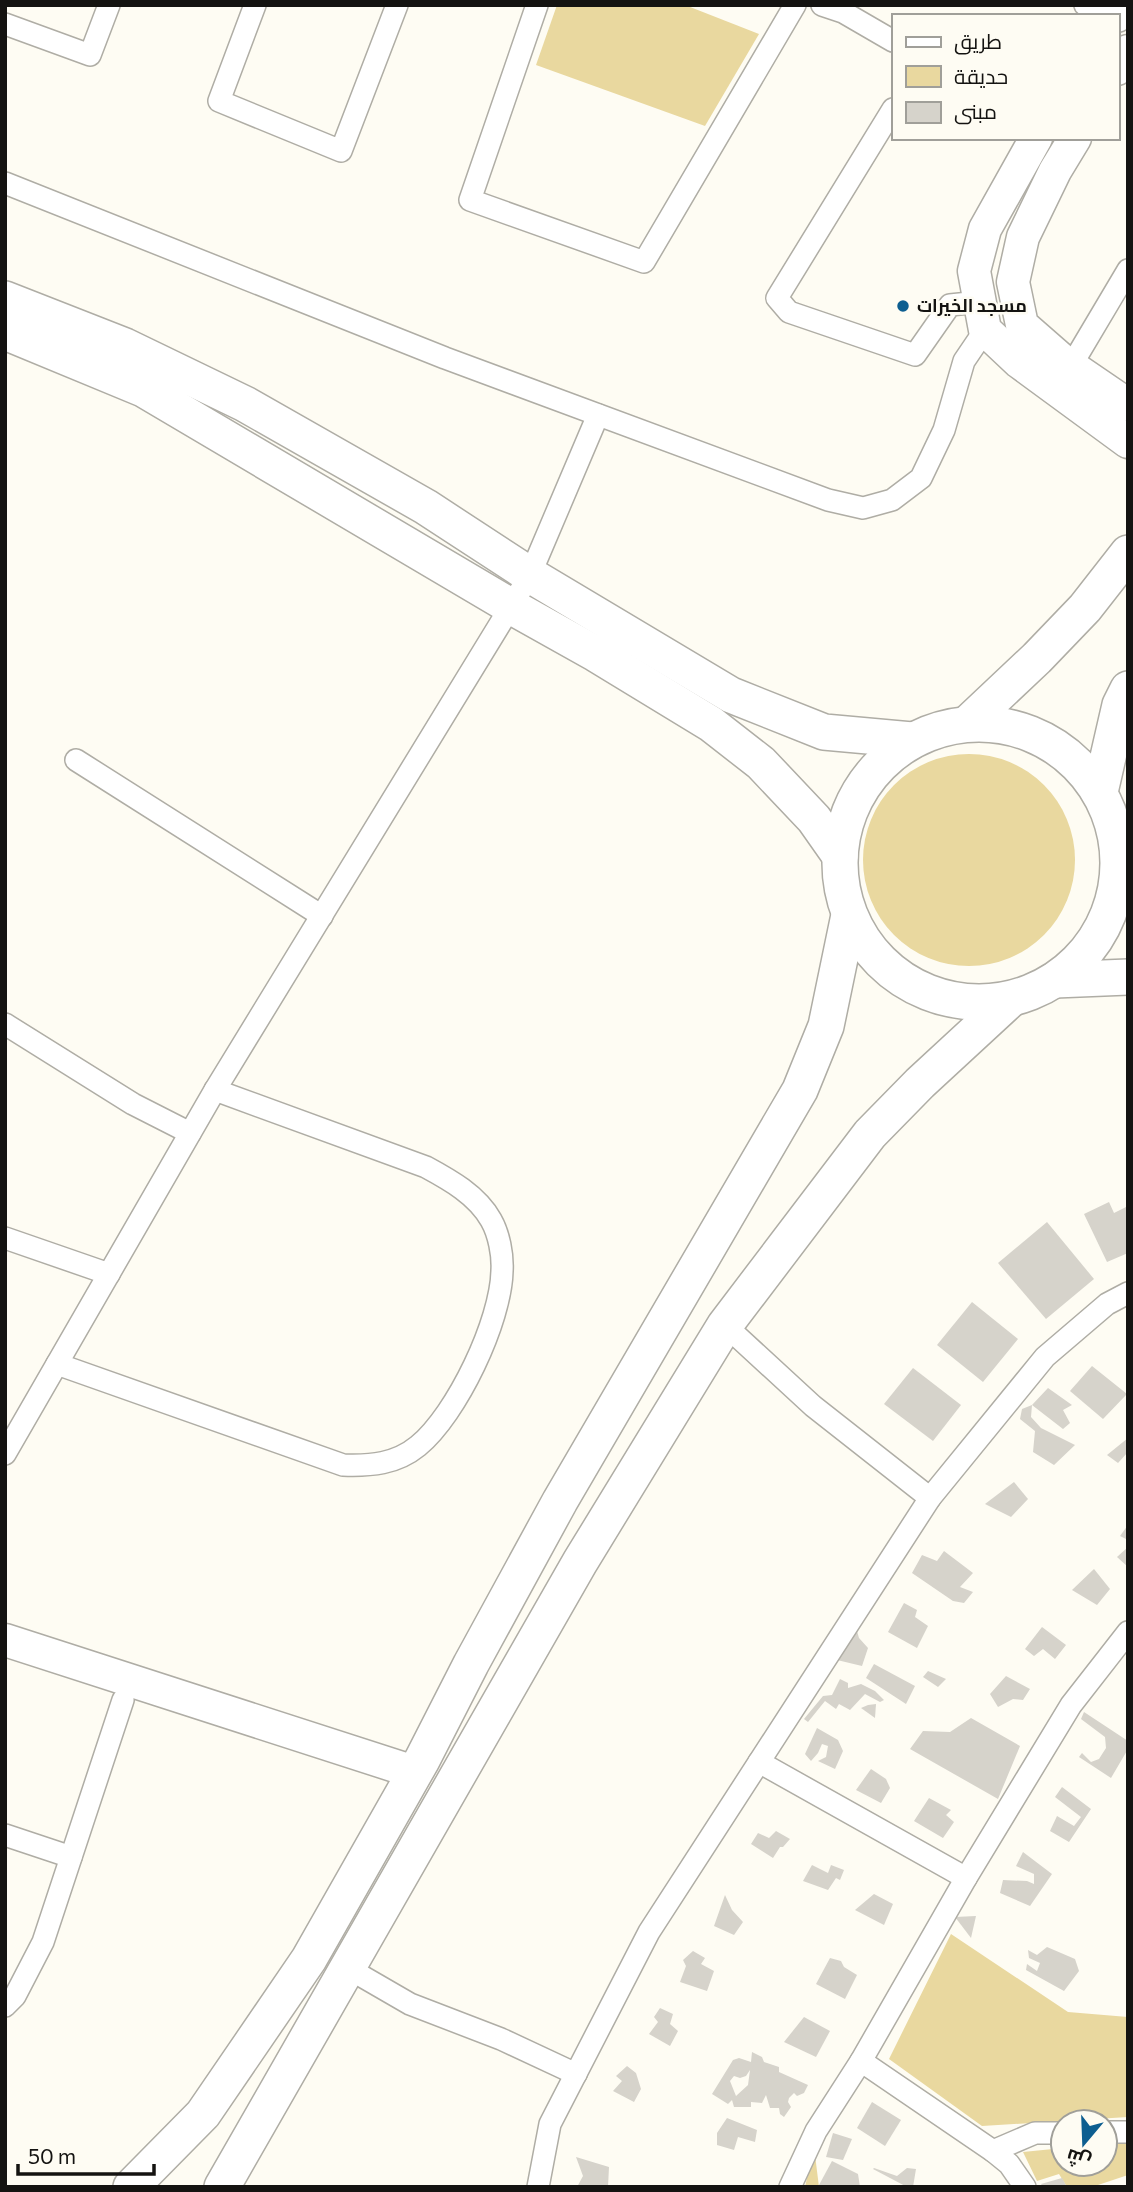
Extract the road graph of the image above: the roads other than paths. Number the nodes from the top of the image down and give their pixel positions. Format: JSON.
{"nodes":[{"id":1,"x":109,"y":5,"type":"edge"},
{"id":2,"x":255,"y":5,"type":"edge"},
{"id":3,"x":397,"y":5,"type":"edge"},
{"id":4,"x":537,"y":5,"type":"edge"},
{"id":5,"x":795,"y":5,"type":"edge"},
{"id":6,"x":822,"y":5,"type":"edge"},
{"id":7,"x":5,"y":24,"type":"edge"},
{"id":8,"x":892,"y":40,"type":"edge"},
{"id":9,"x":892,"y":111,"type":"edge"},
{"id":10,"x":1035,"y":140,"type":"edge"},
{"id":11,"x":1074,"y":140,"type":"edge"},
{"id":12,"x":5,"y":183,"type":"edge"},
{"id":13,"x":1128,"y":270,"type":"edge"},
{"id":14,"x":5,"y":299,"type":"edge"},
{"id":15,"x":982,"y":316,"type":"junction"},
{"id":16,"x":5,"y":332,"type":"edge"},
{"id":17,"x":1071,"y":366,"type":"junction"},
{"id":18,"x":1128,"y":405,"type":"edge"},
{"id":19,"x":598,"y":415,"type":"junction"},
{"id":20,"x":1128,"y":442,"type":"edge"},
{"id":21,"x":1128,"y":553,"type":"edge"},
{"id":22,"x":530,"y":575,"type":"junction"},
{"id":23,"x":512,"y":607,"type":"junction"},
{"id":24,"x":1128,"y":688,"type":"edge"},
{"id":25,"x":968,"y":723,"type":"junction"},
{"id":26,"x":912,"y":740,"type":"junction"},
{"id":27,"x":76,"y":760,"type":"dead end"},
{"id":28,"x":1100,"y":792,"type":"junction"},
{"id":29,"x":1123,"y":836,"type":"edge"},
{"id":30,"x":839,"y":856,"type":"junction"},
{"id":31,"x":849,"y":915,"type":"junction"},
{"id":32,"x":322,"y":916,"type":"junction"},
{"id":33,"x":1128,"y":976,"type":"edge"},
{"id":34,"x":1055,"y":980,"type":"junction"},
{"id":35,"x":1011,"y":999,"type":"junction"},
{"id":36,"x":5,"y":1024,"type":"edge"},
{"id":37,"x":215,"y":1090,"type":"junction"},
{"id":38,"x":190,"y":1133,"type":"junction"},
{"id":39,"x":5,"y":1238,"type":"edge"},
{"id":40,"x":109,"y":1274,"type":"junction"},
{"id":41,"x":1128,"y":1293,"type":"edge"},
{"id":42,"x":725,"y":1325,"type":"junction"},
{"id":43,"x":57,"y":1364,"type":"junction"},
{"id":44,"x":5,"y":1454,"type":"edge"},
{"id":45,"x":930,"y":1499,"type":"junction"},
{"id":46,"x":1128,"y":1632,"type":"edge"},
{"id":47,"x":5,"y":1640,"type":"edge"},
{"id":48,"x":5,"y":1662,"type":"edge"},
{"id":49,"x":123,"y":1700,"type":"junction"},
{"id":50,"x":759,"y":1762,"type":"junction"},
{"id":51,"x":409,"y":1781,"type":"junction"},
{"id":52,"x":5,"y":1835,"type":"edge"},
{"id":53,"x":71,"y":1857,"type":"junction"},
{"id":54,"x":966,"y":1878,"type":"junction"},
{"id":55,"x":346,"y":1967,"type":"junction"},
{"id":56,"x":5,"y":2006,"type":"edge"},
{"id":57,"x":861,"y":2061,"type":"junction"},
{"id":58,"x":576,"y":2074,"type":"junction"},
{"id":59,"x":203,"y":2114,"type":"junction"},
{"id":60,"x":1049,"y":2133,"type":"edge"},
{"id":61,"x":247,"y":2144,"type":"junction"},
{"id":62,"x":993,"y":2151,"type":"junction"},
{"id":63,"x":131,"y":2187,"type":"edge"},
{"id":64,"x":222,"y":2187,"type":"edge"},
{"id":65,"x":538,"y":2187,"type":"edge"},
{"id":66,"x":790,"y":2187,"type":"edge"},
{"id":67,"x":1025,"y":2187,"type":"edge"}],
"edges":[{"from":1,"to":7,"type":"street"},
{"from":2,"to":3,"type":"street"},
{"from":4,"to":5,"type":"street"},
{"from":6,"to":8,"type":"street"},
{"from":9,"to":15,"type":"street"},
{"from":10,"to":15,"type":"street"},
{"from":11,"to":17,"type":"street"},
{"from":12,"to":19,"type":"street"},
{"from":13,"to":17,"type":"street"},
{"from":14,"to":22,"type":"main road"},
{"from":15,"to":19,"type":"street"},
{"from":15,"to":20,"type":"street"},
{"from":16,"to":23,"type":"main road"},
{"from":17,"to":18,"type":"street"},
{"from":19,"to":22,"type":"street"},
{"from":21,"to":25,"type":"main road"},
{"from":22,"to":23,"type":"street"},
{"from":22,"to":26,"type":"main road"},
{"from":23,"to":30,"type":"main road"},
{"from":23,"to":32,"type":"street"},
{"from":24,"to":28,"type":"main road"},
{"from":25,"to":26,"type":"main road"},
{"from":25,"to":28,"type":"main road"},
{"from":26,"to":30,"type":"main road"},
{"from":27,"to":32,"type":"street"},
{"from":28,"to":29,"type":"main road"},
{"from":29,"to":34,"type":"main road"},
{"from":30,"to":31,"type":"main road"},
{"from":31,"to":35,"type":"main road"},
{"from":31,"to":51,"type":"main road"},
{"from":32,"to":37,"type":"street"},
{"from":33,"to":34,"type":"main road"},
{"from":34,"to":35,"type":"main road"},
{"from":35,"to":42,"type":"main road"},
{"from":36,"to":38,"type":"street"},
{"from":37,"to":38,"type":"street"},
{"from":37,"to":43,"type":"street"},
{"from":38,"to":40,"type":"street"},
{"from":39,"to":40,"type":"street"},
{"from":40,"to":43,"type":"street"},
{"from":41,"to":45,"type":"street"},
{"from":42,"to":45,"type":"street"},
{"from":42,"to":55,"type":"main road"},
{"from":43,"to":44,"type":"street"},
{"from":45,"to":50,"type":"street"},
{"from":46,"to":54,"type":"street"},
{"from":47,"to":51,"type":"street"},
{"from":48,"to":49,"type":"street"},
{"from":49,"to":51,"type":"street"},
{"from":49,"to":53,"type":"street"},
{"from":50,"to":54,"type":"street"},
{"from":50,"to":58,"type":"street"},
{"from":51,"to":59,"type":"main road"},
{"from":52,"to":53,"type":"street"},
{"from":53,"to":56,"type":"street"},
{"from":54,"to":57,"type":"street"},
{"from":55,"to":58,"type":"street"},
{"from":55,"to":61,"type":"main road"},
{"from":57,"to":62,"type":"street"},
{"from":57,"to":66,"type":"street"},
{"from":58,"to":65,"type":"street"},
{"from":59,"to":61,"type":"main road"},
{"from":59,"to":63,"type":"main road"},
{"from":60,"to":62,"type":"street"},
{"from":61,"to":64,"type":"main road"},
{"from":62,"to":67,"type":"street"}]}
